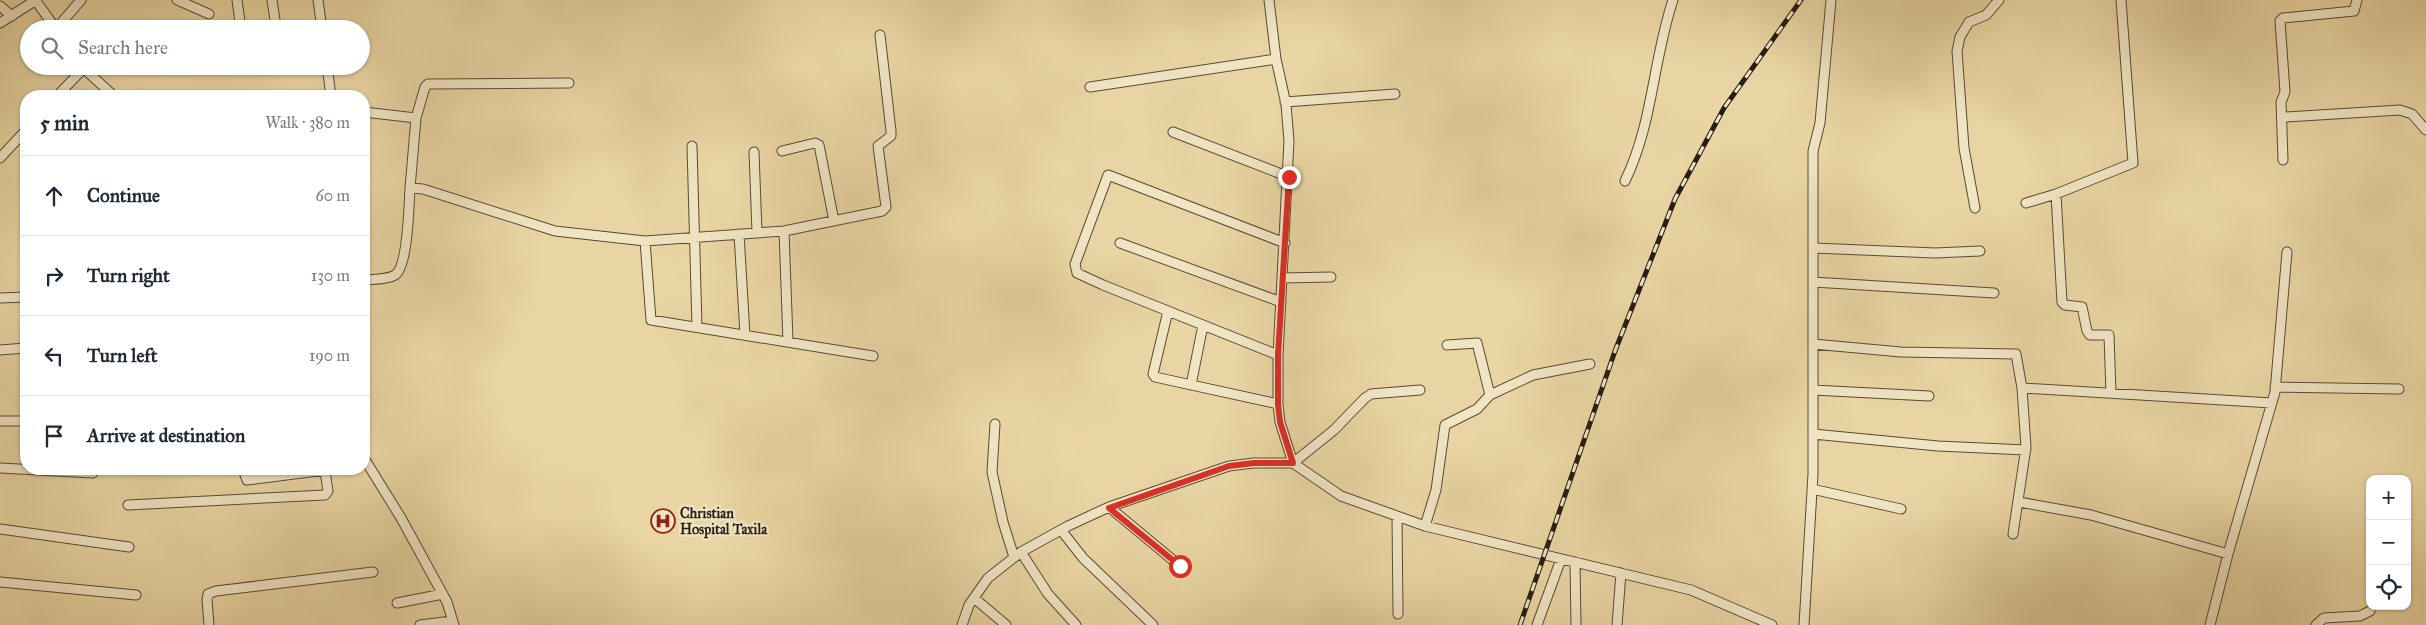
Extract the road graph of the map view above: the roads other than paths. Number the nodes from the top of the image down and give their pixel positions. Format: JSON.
{"nodes":[{"id":1,"x":36,"y":0,"type":"edge"},
{"id":2,"x":81,"y":0,"type":"edge"},
{"id":3,"x":177,"y":0,"type":"edge"},
{"id":4,"x":237,"y":0,"type":"edge"},
{"id":5,"x":272,"y":0,"type":"edge"},
{"id":6,"x":318,"y":0,"type":"edge"},
{"id":7,"x":1269,"y":0,"type":"edge"},
{"id":8,"x":1673,"y":0,"type":"edge"},
{"id":9,"x":1831,"y":0,"type":"edge"},
{"id":10,"x":1999,"y":0,"type":"edge"},
{"id":11,"x":2121,"y":0,"type":"edge"},
{"id":12,"x":2357,"y":0,"type":"edge"},
{"id":13,"x":0,"y":6,"type":"edge"},
{"id":14,"x":209,"y":14,"type":"dead end"},
{"id":15,"x":12,"y":16,"type":"junction"},
{"id":16,"x":50,"y":20,"type":"edge"},
{"id":17,"x":64,"y":20,"type":"edge"},
{"id":18,"x":240,"y":20,"type":"edge"},
{"id":19,"x":276,"y":20,"type":"dead end"},
{"id":20,"x":321,"y":20,"type":"edge"},
{"id":21,"x":0,"y":23,"type":"edge"},
{"id":22,"x":880,"y":35,"type":"dead end"},
{"id":23,"x":1276,"y":58,"type":"junction"},
{"id":24,"x":76,"y":75,"type":"edge"},
{"id":25,"x":90,"y":75,"type":"edge"},
{"id":26,"x":328,"y":75,"type":"edge"},
{"id":27,"x":569,"y":83,"type":"dead end"},
{"id":28,"x":1090,"y":87,"type":"dead end"},
{"id":29,"x":62,"y":90,"type":"edge"},
{"id":30,"x":107,"y":90,"type":"edge"},
{"id":31,"x":330,"y":90,"type":"edge"},
{"id":32,"x":1395,"y":94,"type":"dead end"},
{"id":33,"x":1285,"y":102,"type":"junction"},
{"id":34,"x":370,"y":113,"type":"edge"},
{"id":35,"x":2286,"y":117,"type":"dead end"},
{"id":36,"x":416,"y":118,"type":"junction"},
{"id":37,"x":2426,"y":130,"type":"edge"},
{"id":38,"x":1173,"y":132,"type":"dead end"},
{"id":39,"x":20,"y":136,"type":"edge"},
{"id":40,"x":692,"y":146,"type":"dead end"},
{"id":41,"x":782,"y":151,"type":"dead end"},
{"id":42,"x":754,"y":152,"type":"dead end"},
{"id":43,"x":0,"y":158,"type":"edge"},
{"id":44,"x":2283,"y":160,"type":"dead end"},
{"id":45,"x":1289,"y":177,"type":"junction"},
{"id":46,"x":1625,"y":180,"type":"dead end"},
{"id":47,"x":410,"y":188,"type":"junction"},
{"id":48,"x":2056,"y":194,"type":"junction"},
{"id":49,"x":2026,"y":204,"type":"dead end"},
{"id":50,"x":1975,"y":208,"type":"dead end"},
{"id":51,"x":834,"y":221,"type":"junction"},
{"id":52,"x":784,"y":231,"type":"junction"},
{"id":53,"x":757,"y":232,"type":"junction"},
{"id":54,"x":739,"y":234,"type":"junction"},
{"id":55,"x":695,"y":238,"type":"junction"},
{"id":56,"x":645,"y":241,"type":"junction"},
{"id":57,"x":1285,"y":243,"type":"junction"},
{"id":58,"x":1120,"y":244,"type":"dead end"},
{"id":59,"x":1813,"y":248,"type":"junction"},
{"id":60,"x":1980,"y":251,"type":"dead end"},
{"id":61,"x":2288,"y":252,"type":"dead end"},
{"id":62,"x":1330,"y":277,"type":"dead end"},
{"id":63,"x":1282,"y":278,"type":"junction"},
{"id":64,"x":370,"y":279,"type":"edge"},
{"id":65,"x":1813,"y":282,"type":"junction"},
{"id":66,"x":1994,"y":293,"type":"dead end"},
{"id":67,"x":20,"y":297,"type":"edge"},
{"id":68,"x":0,"y":298,"type":"edge"},
{"id":69,"x":1281,"y":302,"type":"junction"},
{"id":70,"x":1168,"y":311,"type":"junction"},
{"id":71,"x":1203,"y":325,"type":"junction"},
{"id":72,"x":697,"y":327,"type":"junction"},
{"id":73,"x":745,"y":335,"type":"junction"},
{"id":74,"x":788,"y":342,"type":"junction"},
{"id":75,"x":1447,"y":344,"type":"dead end"},
{"id":76,"x":1813,"y":344,"type":"junction"},
{"id":77,"x":20,"y":348,"type":"edge"},
{"id":78,"x":0,"y":350,"type":"edge"},
{"id":79,"x":1278,"y":355,"type":"junction"},
{"id":80,"x":873,"y":356,"type":"dead end"},
{"id":81,"x":1590,"y":364,"type":"dead end"},
{"id":82,"x":1190,"y":385,"type":"junction"},
{"id":83,"x":2275,"y":387,"type":"junction"},
{"id":84,"x":2022,"y":388,"type":"junction"},
{"id":85,"x":2399,"y":389,"type":"dead end"},
{"id":86,"x":1420,"y":390,"type":"dead end"},
{"id":87,"x":1813,"y":390,"type":"junction"},
{"id":88,"x":2111,"y":393,"type":"junction"},
{"id":89,"x":1490,"y":395,"type":"junction"},
{"id":90,"x":1929,"y":396,"type":"dead end"},
{"id":91,"x":2272,"y":402,"type":"junction"},
{"id":92,"x":1278,"y":404,"type":"junction"},
{"id":93,"x":0,"y":421,"type":"edge"},
{"id":94,"x":20,"y":421,"type":"edge"},
{"id":95,"x":995,"y":424,"type":"dead end"},
{"id":96,"x":1813,"y":434,"type":"junction"},
{"id":97,"x":2026,"y":450,"type":"junction"},
{"id":98,"x":1293,"y":463,"type":"junction"},
{"id":99,"x":0,"y":468,"type":"edge"},
{"id":100,"x":370,"y":468,"type":"edge"},
{"id":101,"x":20,"y":469,"type":"edge"},
{"id":102,"x":245,"y":475,"type":"edge"},
{"id":103,"x":288,"y":475,"type":"edge"},
{"id":104,"x":329,"y":475,"type":"edge"},
{"id":105,"x":1812,"y":490,"type":"junction"},
{"id":106,"x":2019,"y":502,"type":"junction"},
{"id":107,"x":128,"y":505,"type":"dead end"},
{"id":108,"x":1109,"y":508,"type":"junction"},
{"id":109,"x":1901,"y":509,"type":"dead end"},
{"id":110,"x":1397,"y":516,"type":"junction"},
{"id":111,"x":1424,"y":526,"type":"junction"},
{"id":112,"x":0,"y":529,"type":"edge"},
{"id":113,"x":1061,"y":530,"type":"junction"},
{"id":114,"x":2013,"y":534,"type":"dead end"},
{"id":115,"x":129,"y":547,"type":"dead end"},
{"id":116,"x":1017,"y":554,"type":"junction"},
{"id":117,"x":2228,"y":554,"type":"junction"},
{"id":118,"x":1561,"y":559,"type":"junction"},
{"id":119,"x":1575,"y":562,"type":"junction"},
{"id":120,"x":1180,"y":566,"type":"dead end"},
{"id":121,"x":373,"y":572,"type":"dead end"},
{"id":122,"x":1621,"y":573,"type":"junction"},
{"id":123,"x":0,"y":582,"type":"edge"},
{"id":124,"x":443,"y":594,"type":"junction"},
{"id":125,"x":136,"y":595,"type":"dead end"},
{"id":126,"x":974,"y":598,"type":"junction"},
{"id":127,"x":396,"y":604,"type":"dead end"},
{"id":128,"x":2370,"y":612,"type":"dead end"},
{"id":129,"x":1398,"y":614,"type":"dead end"},
{"id":130,"x":453,"y":623,"type":"edge"},
{"id":131,"x":209,"y":625,"type":"edge"},
{"id":132,"x":420,"y":625,"type":"edge"},
{"id":133,"x":962,"y":625,"type":"edge"},
{"id":134,"x":1006,"y":625,"type":"edge"},
{"id":135,"x":1076,"y":625,"type":"edge"},
{"id":136,"x":1153,"y":625,"type":"edge"},
{"id":137,"x":1538,"y":625,"type":"edge"},
{"id":138,"x":1576,"y":625,"type":"edge"},
{"id":139,"x":1617,"y":625,"type":"edge"},
{"id":140,"x":1772,"y":625,"type":"edge"},
{"id":141,"x":1804,"y":625,"type":"edge"},
{"id":142,"x":2210,"y":625,"type":"edge"},
{"id":143,"x":2316,"y":625,"type":"edge"}],
"edges":[{"from":1,"to":15,"type":"street"},
{"from":1,"to":16,"type":"street"},
{"from":2,"to":17,"type":"street"},
{"from":3,"to":14,"type":"street"},
{"from":4,"to":18,"type":"street"},
{"from":5,"to":19,"type":"street"},
{"from":6,"to":20,"type":"street"},
{"from":7,"to":23,"type":"street"},
{"from":8,"to":46,"type":"street"},
{"from":9,"to":59,"type":"street"},
{"from":10,"to":50,"type":"street"},
{"from":11,"to":48,"type":"street"},
{"from":12,"to":44,"type":"street"},
{"from":13,"to":15,"type":"street"},
{"from":15,"to":21,"type":"street"},
{"from":22,"to":51,"type":"street"},
{"from":23,"to":28,"type":"street"},
{"from":23,"to":33,"type":"street"},
{"from":24,"to":29,"type":"street"},
{"from":25,"to":30,"type":"street"},
{"from":26,"to":31,"type":"street"},
{"from":27,"to":36,"type":"street"},
{"from":32,"to":33,"type":"street"},
{"from":33,"to":45,"type":"street"},
{"from":34,"to":36,"type":"street"},
{"from":35,"to":37,"type":"street"},
{"from":36,"to":47,"type":"street"},
{"from":38,"to":45,"type":"street"},
{"from":39,"to":43,"type":"street"},
{"from":40,"to":55,"type":"street"},
{"from":41,"to":51,"type":"street"},
{"from":42,"to":53,"type":"street"},
{"from":45,"to":57,"type":"street"},
{"from":47,"to":56,"type":"street"},
{"from":47,"to":64,"type":"street"},
{"from":48,"to":49,"type":"street"},
{"from":48,"to":88,"type":"street"},
{"from":51,"to":52,"type":"street"},
{"from":52,"to":53,"type":"street"},
{"from":52,"to":74,"type":"street"},
{"from":53,"to":54,"type":"street"},
{"from":54,"to":55,"type":"street"},
{"from":54,"to":73,"type":"street"},
{"from":55,"to":56,"type":"street"},
{"from":55,"to":72,"type":"street"},
{"from":56,"to":72,"type":"street"},
{"from":57,"to":63,"type":"street"},
{"from":57,"to":70,"type":"street"},
{"from":58,"to":69,"type":"street"},
{"from":59,"to":60,"type":"street"},
{"from":59,"to":65,"type":"street"},
{"from":61,"to":83,"type":"street"},
{"from":62,"to":63,"type":"street"},
{"from":63,"to":69,"type":"street"},
{"from":65,"to":66,"type":"street"},
{"from":65,"to":76,"type":"street"},
{"from":67,"to":68,"type":"street"},
{"from":69,"to":79,"type":"street"},
{"from":70,"to":71,"type":"street"},
{"from":70,"to":82,"type":"street"},
{"from":71,"to":79,"type":"street"},
{"from":71,"to":82,"type":"street"},
{"from":72,"to":73,"type":"street"},
{"from":73,"to":74,"type":"street"},
{"from":74,"to":80,"type":"street"},
{"from":75,"to":89,"type":"street"},
{"from":76,"to":84,"type":"street"},
{"from":76,"to":87,"type":"street"},
{"from":77,"to":78,"type":"street"},
{"from":79,"to":92,"type":"street"},
{"from":81,"to":89,"type":"street"},
{"from":82,"to":92,"type":"street"},
{"from":83,"to":85,"type":"street"},
{"from":83,"to":91,"type":"street"},
{"from":84,"to":88,"type":"street"},
{"from":84,"to":97,"type":"street"},
{"from":86,"to":98,"type":"street"},
{"from":87,"to":90,"type":"street"},
{"from":87,"to":96,"type":"street"},
{"from":88,"to":91,"type":"street"},
{"from":89,"to":111,"type":"street"},
{"from":91,"to":117,"type":"street"},
{"from":92,"to":98,"type":"street"},
{"from":93,"to":94,"type":"street"},
{"from":95,"to":116,"type":"street"},
{"from":96,"to":97,"type":"street"},
{"from":96,"to":105,"type":"street"},
{"from":97,"to":106,"type":"street"},
{"from":98,"to":108,"type":"street"},
{"from":98,"to":110,"type":"street"},
{"from":99,"to":101,"type":"street"},
{"from":100,"to":124,"type":"street"},
{"from":102,"to":103,"type":"street"},
{"from":104,"to":107,"type":"street"},
{"from":105,"to":109,"type":"street"},
{"from":105,"to":141,"type":"street"},
{"from":106,"to":114,"type":"street"},
{"from":106,"to":117,"type":"street"},
{"from":108,"to":113,"type":"street"},
{"from":108,"to":120,"type":"street"},
{"from":110,"to":111,"type":"street"},
{"from":110,"to":129,"type":"street"},
{"from":111,"to":118,"type":"street"},
{"from":112,"to":115,"type":"street"},
{"from":113,"to":116,"type":"street"},
{"from":113,"to":136,"type":"street"},
{"from":116,"to":126,"type":"street"},
{"from":116,"to":135,"type":"street"},
{"from":117,"to":142,"type":"street"},
{"from":118,"to":119,"type":"street"},
{"from":118,"to":137,"type":"street"},
{"from":119,"to":122,"type":"street"},
{"from":119,"to":138,"type":"street"},
{"from":121,"to":131,"type":"street"},
{"from":122,"to":139,"type":"street"},
{"from":122,"to":140,"type":"street"},
{"from":123,"to":125,"type":"street"},
{"from":124,"to":127,"type":"street"},
{"from":124,"to":130,"type":"street"},
{"from":126,"to":133,"type":"street"},
{"from":126,"to":134,"type":"street"},
{"from":128,"to":143,"type":"street"},
{"from":130,"to":132,"type":"street"}]}
